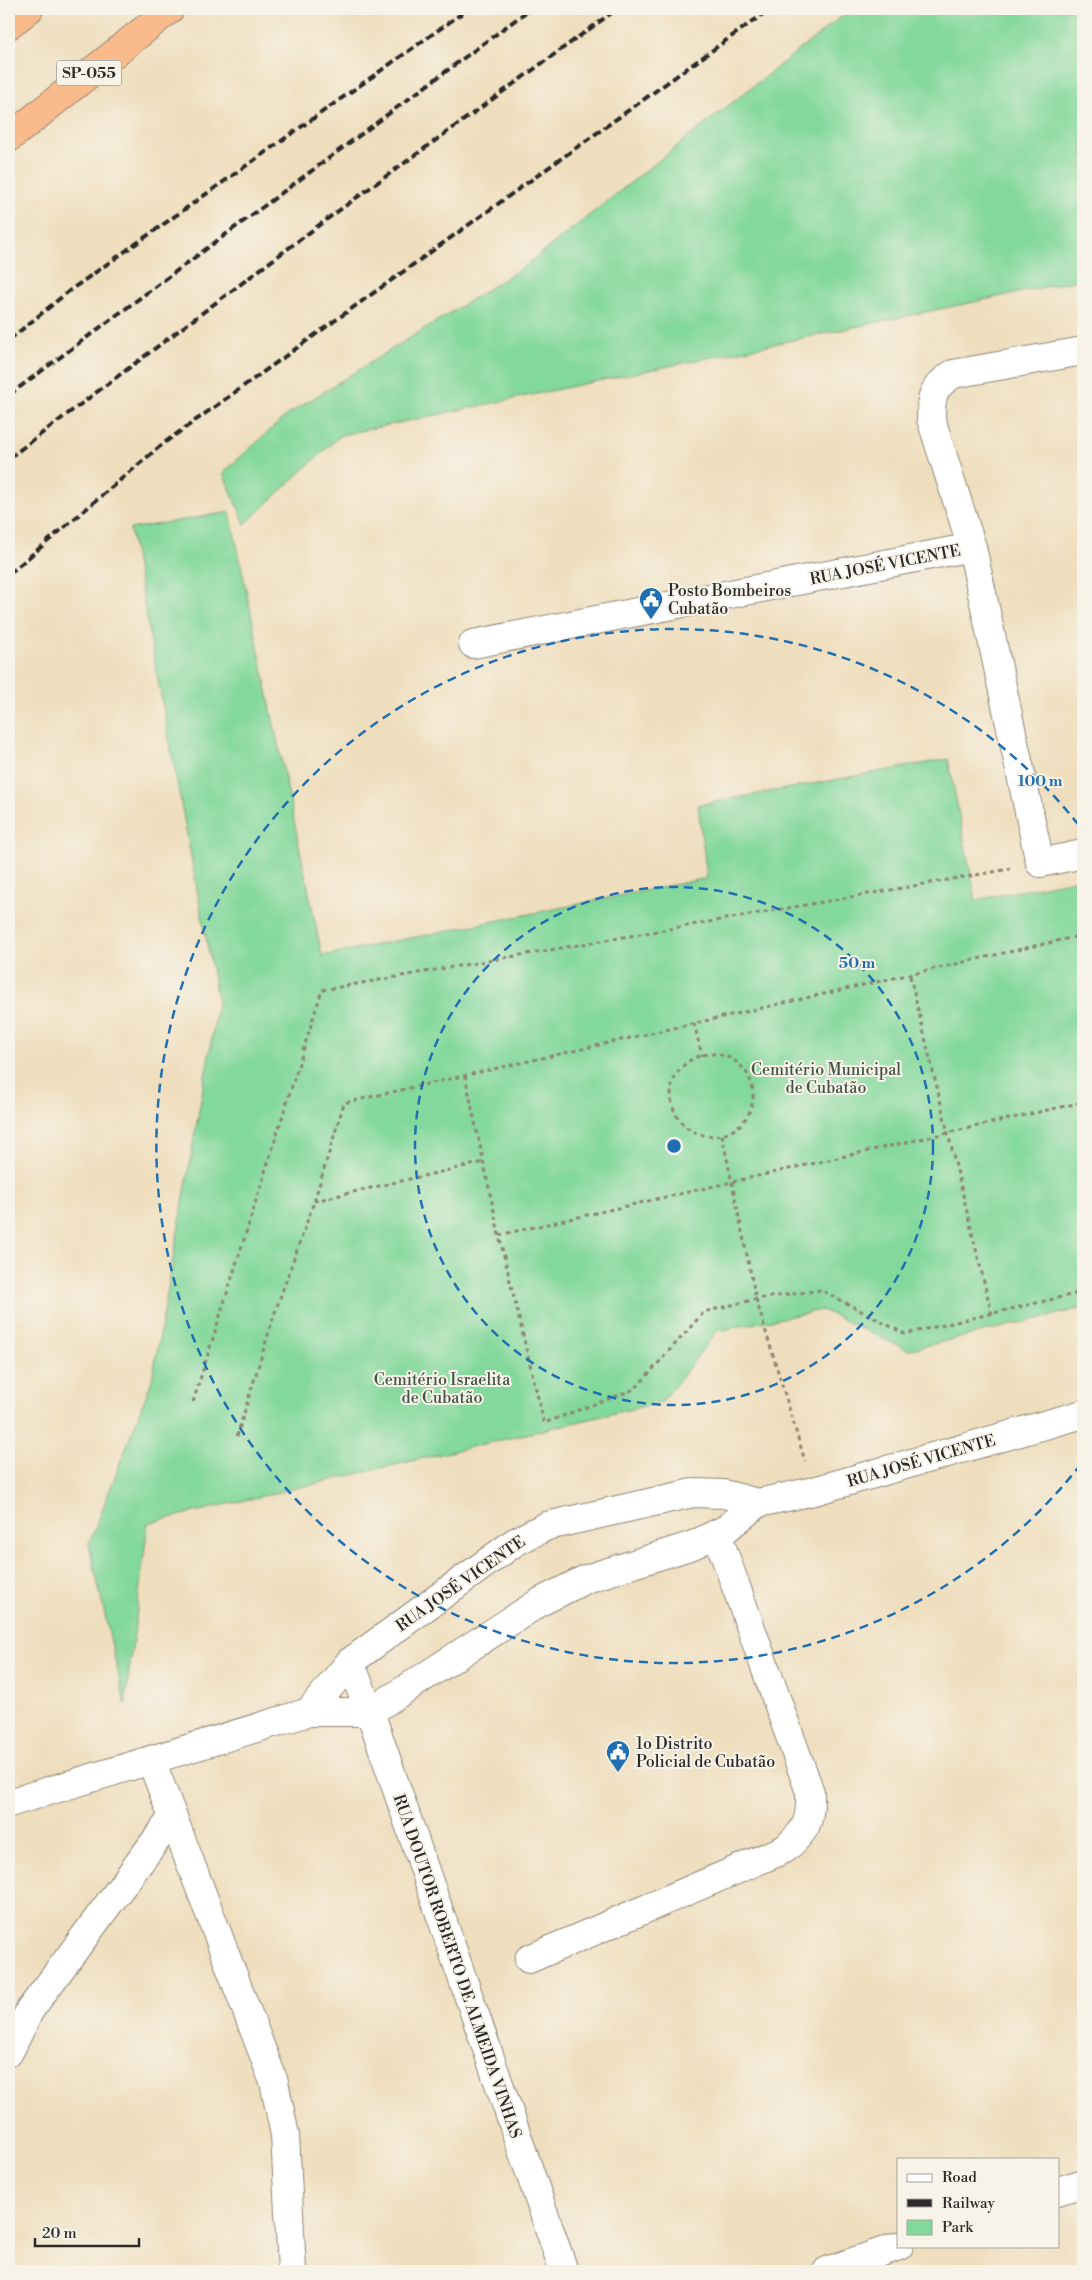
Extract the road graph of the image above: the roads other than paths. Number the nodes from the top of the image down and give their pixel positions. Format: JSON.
{"nodes":[{"id":1,"x":29,"y":9,"type":"edge"},
{"id":2,"x":170,"y":9,"type":"edge"},
{"id":3,"x":9,"y":25,"type":"edge"},
{"id":4,"x":9,"y":138,"type":"edge"},
{"id":5,"x":1083,"y":351,"type":"edge"},
{"id":6,"x":972,"y":547,"type":"junction"},
{"id":7,"x":473,"y":644,"type":"dead end"},
{"id":8,"x":1083,"y":854,"type":"edge"},
{"id":9,"x":1083,"y":1414,"type":"edge"},
{"id":10,"x":758,"y":1503,"type":"junction"},
{"id":11,"x":717,"y":1534,"type":"junction"},
{"id":12,"x":350,"y":1662,"type":"junction"},
{"id":13,"x":309,"y":1712,"type":"junction"},
{"id":14,"x":370,"y":1712,"type":"junction"},
{"id":15,"x":151,"y":1760,"type":"junction"},
{"id":16,"x":9,"y":1803,"type":"edge"},
{"id":17,"x":173,"y":1817,"type":"junction"},
{"id":18,"x":529,"y":1959,"type":"dead end"},
{"id":19,"x":9,"y":2052,"type":"edge"},
{"id":20,"x":1083,"y":2182,"type":"edge"},
{"id":21,"x":1060,"y":2190,"type":"edge"},
{"id":22,"x":897,"y":2247,"type":"edge"},
{"id":23,"x":292,"y":2271,"type":"edge"},
{"id":24,"x":564,"y":2271,"type":"edge"},
{"id":25,"x":827,"y":2271,"type":"edge"}],
"edges":[{"from":1,"to":3,"type":"highway"},
{"from":2,"to":4,"type":"highway","number":"SP-055"},
{"from":5,"to":6,"type":"street"},
{"from":6,"to":7,"type":"street","name":"RUA JOSÉ VICENTE"},
{"from":6,"to":8,"type":"street"},
{"from":9,"to":10,"type":"street","name":"RUA JOSÉ VICENTE"},
{"from":10,"to":11,"type":"street","name":"RUA JOSÉ VICENTE"},
{"from":10,"to":12,"type":"street","name":"RUA JOSÉ VICENTE"},
{"from":11,"to":14,"type":"street","name":"RUA JOSÉ VICENTE"},
{"from":11,"to":18,"type":"street"},
{"from":12,"to":13,"type":"street","name":"RUA JOSÉ VICENTE"},
{"from":12,"to":14,"type":"street","name":"RUA DOUTOR ROBERTO DE ALMEIDA VINHAS"},
{"from":13,"to":14,"type":"street"},
{"from":13,"to":15,"type":"street"},
{"from":14,"to":24,"type":"street","name":"RUA DOUTOR ROBERTO DE ALMEIDA VINHAS"},
{"from":15,"to":16,"type":"street"},
{"from":15,"to":17,"type":"street"},
{"from":17,"to":19,"type":"street"},
{"from":17,"to":23,"type":"street"},
{"from":20,"to":21,"type":"street"},
{"from":22,"to":25,"type":"street"}]}
